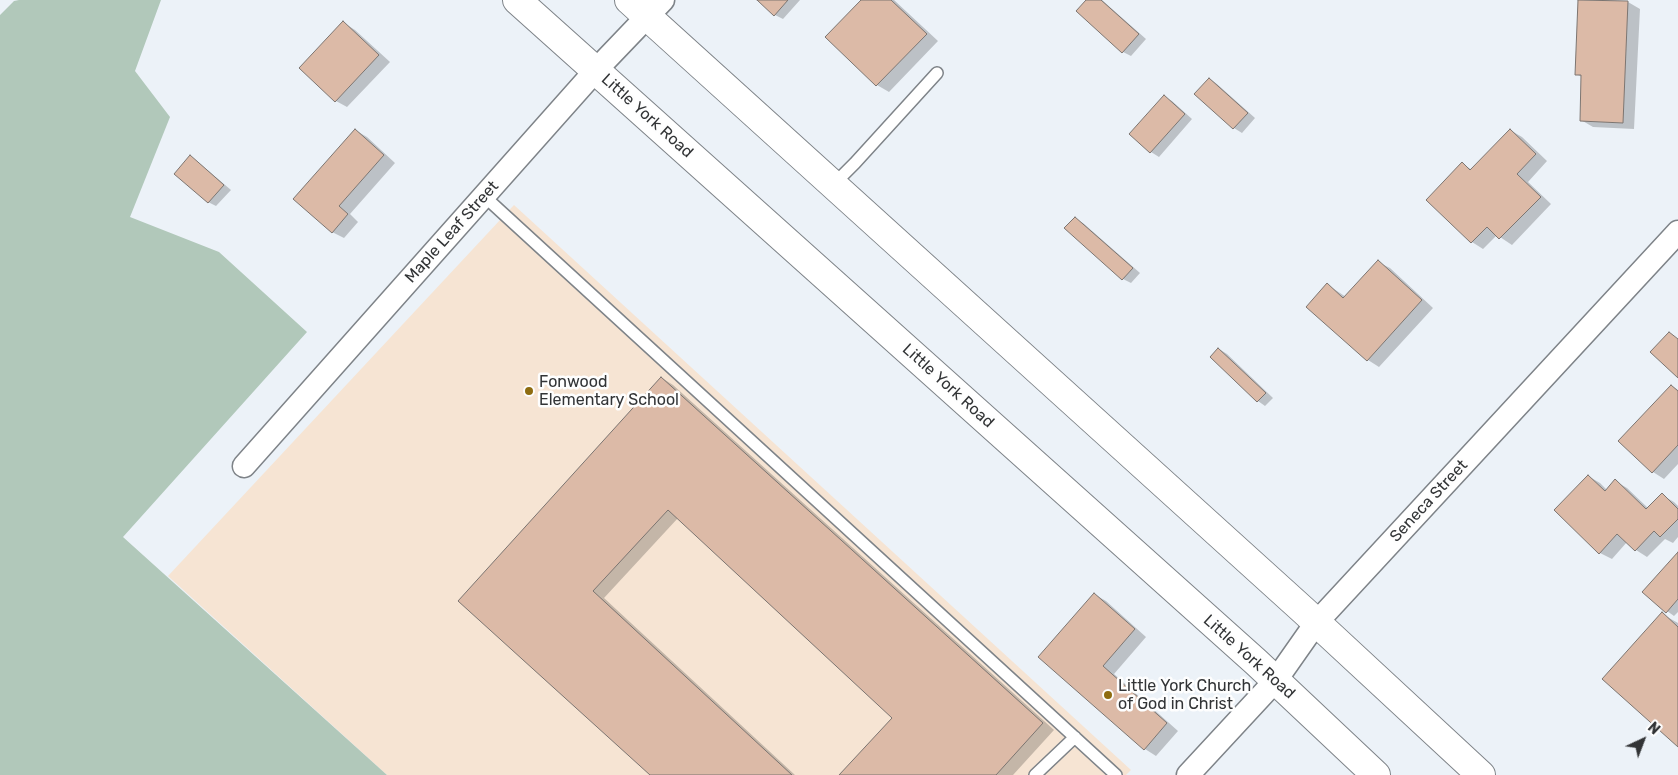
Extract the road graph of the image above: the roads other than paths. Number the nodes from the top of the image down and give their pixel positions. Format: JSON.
{"nodes":[{"id":1,"x":517,"y":0,"type":"edge"},
{"id":2,"x":647,"y":6,"type":"edge"},
{"id":3,"x":596,"y":70,"type":"junction"},
{"id":4,"x":937,"y":73,"type":"dead end"},
{"id":5,"x":833,"y":185,"type":"junction"},
{"id":6,"x":484,"y":196,"type":"junction"},
{"id":7,"x":1678,"y":232,"type":"edge"},
{"id":8,"x":244,"y":466,"type":"dead end"},
{"id":9,"x":1316,"y":623,"type":"junction"},
{"id":10,"x":1276,"y":680,"type":"junction"},
{"id":11,"x":1075,"y":737,"type":"junction"},
{"id":12,"x":1197,"y":772,"type":"edge"},
{"id":13,"x":1035,"y":775,"type":"edge"},
{"id":14,"x":1116,"y":775,"type":"edge"},
{"id":15,"x":1376,"y":775,"type":"edge"},
{"id":16,"x":1482,"y":775,"type":"edge"}],
"edges":[{"from":1,"to":3,"type":"main road","name":"Little York Road"},
{"from":2,"to":3,"type":"street","name":"Maple Leaf Street"},
{"from":2,"to":5,"type":"main road"},
{"from":3,"to":6,"type":"street","name":"Maple Leaf Street"},
{"from":3,"to":10,"type":"main road","name":"Little York Road"},
{"from":4,"to":5,"type":"lane"},
{"from":5,"to":9,"type":"main road"},
{"from":6,"to":8,"type":"street","name":"Maple Leaf Street"},
{"from":6,"to":11,"type":"lane"},
{"from":7,"to":9,"type":"street","name":"Seneca Street"},
{"from":9,"to":10,"type":"street","name":"Seneca Street"},
{"from":9,"to":16,"type":"main road"},
{"from":10,"to":12,"type":"street","name":"Seneca Street"},
{"from":10,"to":15,"type":"main road","name":"Little York Road"},
{"from":11,"to":13,"type":"lane"},
{"from":11,"to":14,"type":"lane"}]}
